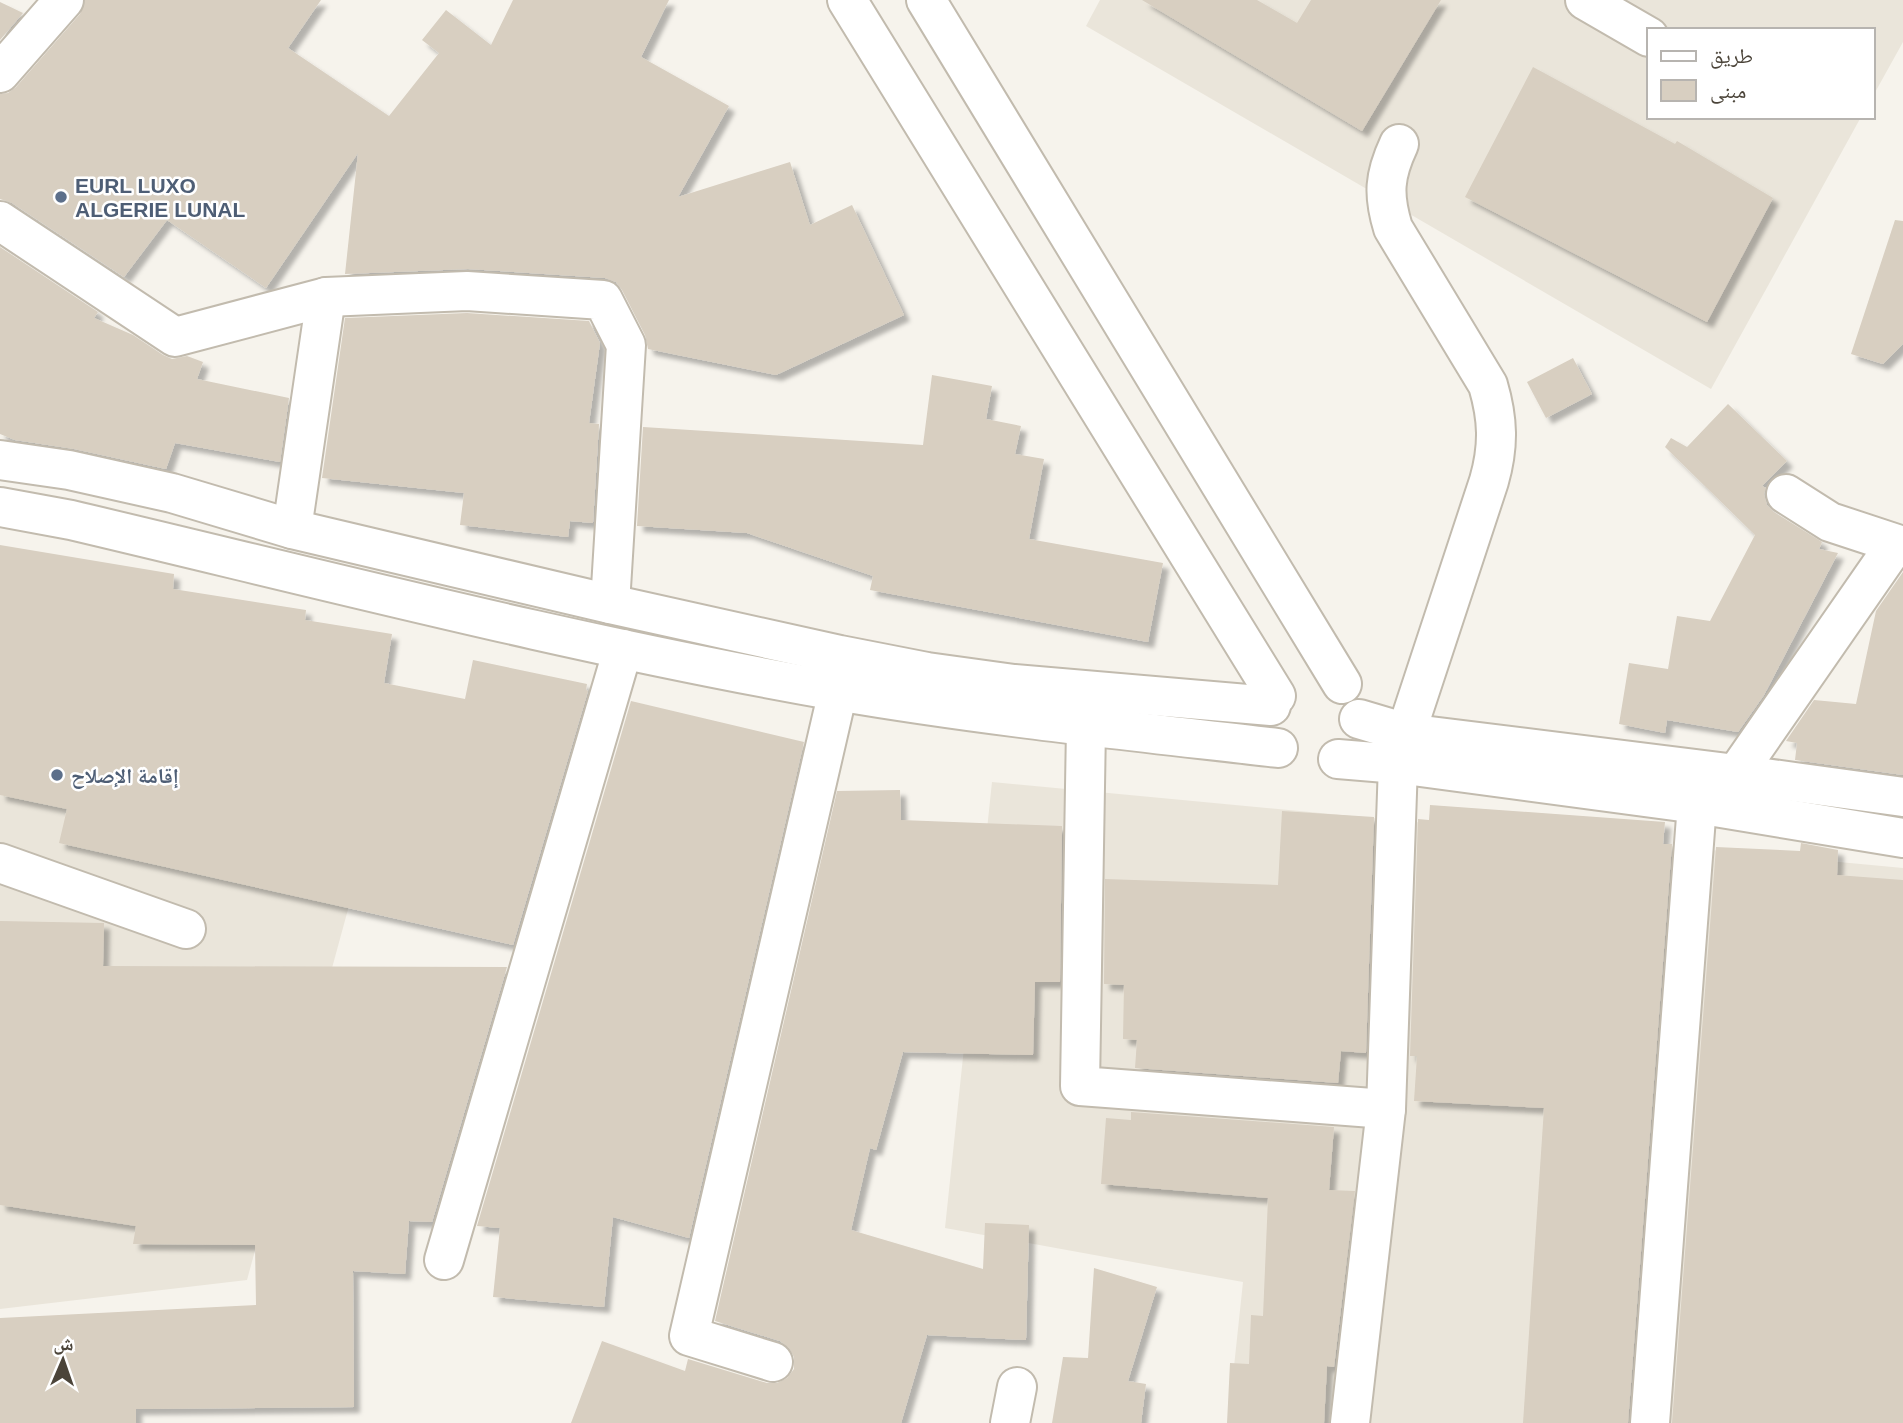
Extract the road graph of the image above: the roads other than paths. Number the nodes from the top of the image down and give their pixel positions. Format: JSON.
{"nodes":[{"id":1,"x":64,"y":0,"type":"edge"},
{"id":2,"x":847,"y":0,"type":"edge"},
{"id":3,"x":926,"y":0,"type":"edge"},
{"id":4,"x":1586,"y":0,"type":"edge"},
{"id":5,"x":1647,"y":36,"type":"edge"},
{"id":6,"x":0,"y":73,"type":"edge"},
{"id":7,"x":1399,"y":144,"type":"dead end"},
{"id":8,"x":0,"y":221,"type":"edge"},
{"id":9,"x":326,"y":296,"type":"junction"},
{"id":10,"x":0,"y":460,"type":"edge"},
{"id":11,"x":1786,"y":494,"type":"dead end"},
{"id":12,"x":0,"y":507,"type":"edge"},
{"id":13,"x":292,"y":529,"type":"junction"},
{"id":14,"x":1899,"y":546,"type":"edge"},
{"id":15,"x":610,"y":604,"type":"junction"},
{"id":16,"x":623,"y":649,"type":"junction"},
{"id":17,"x":1342,"y":684,"type":"junction"},
{"id":18,"x":838,"y":691,"type":"junction"},
{"id":19,"x":1273,"y":701,"type":"junction"},
{"id":20,"x":1359,"y":719,"type":"junction"},
{"id":21,"x":1086,"y":727,"type":"junction"},
{"id":22,"x":1278,"y":748,"type":"junction"},
{"id":23,"x":1402,"y":748,"type":"junction"},
{"id":24,"x":1338,"y":759,"type":"junction"},
{"id":25,"x":1736,"y":774,"type":"junction"},
{"id":26,"x":1903,"y":797,"type":"edge"},
{"id":27,"x":1697,"y":804,"type":"junction"},
{"id":28,"x":1903,"y":838,"type":"edge"},
{"id":29,"x":0,"y":863,"type":"edge"},
{"id":30,"x":186,"y":929,"type":"dead end"},
{"id":31,"x":1386,"y":1109,"type":"junction"},
{"id":32,"x":444,"y":1261,"type":"dead end"},
{"id":33,"x":773,"y":1362,"type":"dead end"},
{"id":34,"x":1350,"y":1423,"type":"edge"},
{"id":35,"x":1650,"y":1423,"type":"edge"}],
"edges":[{"from":1,"to":6,"type":"street"},
{"from":2,"to":19,"type":"street"},
{"from":3,"to":17,"type":"street"},
{"from":4,"to":5,"type":"street"},
{"from":7,"to":23,"type":"street"},
{"from":8,"to":9,"type":"street"},
{"from":9,"to":13,"type":"street"},
{"from":9,"to":15,"type":"street"},
{"from":10,"to":13,"type":"street"},
{"from":11,"to":14,"type":"street"},
{"from":12,"to":16,"type":"street"},
{"from":13,"to":15,"type":"street"},
{"from":14,"to":25,"type":"street"},
{"from":15,"to":19,"type":"street"},
{"from":16,"to":18,"type":"street"},
{"from":16,"to":32,"type":"street"},
{"from":17,"to":19,"type":"street"},
{"from":17,"to":20,"type":"street"},
{"from":18,"to":21,"type":"street"},
{"from":18,"to":33,"type":"street"},
{"from":19,"to":22,"type":"street"},
{"from":20,"to":23,"type":"street"},
{"from":20,"to":24,"type":"street"},
{"from":21,"to":22,"type":"street"},
{"from":21,"to":31,"type":"street"},
{"from":22,"to":24,"type":"street"},
{"from":23,"to":24,"type":"street"},
{"from":23,"to":25,"type":"street"},
{"from":23,"to":27,"type":"street"},
{"from":23,"to":31,"type":"street"},
{"from":25,"to":26,"type":"street"},
{"from":27,"to":28,"type":"street"},
{"from":27,"to":35,"type":"street"},
{"from":29,"to":30,"type":"street"},
{"from":31,"to":34,"type":"street"}]}
